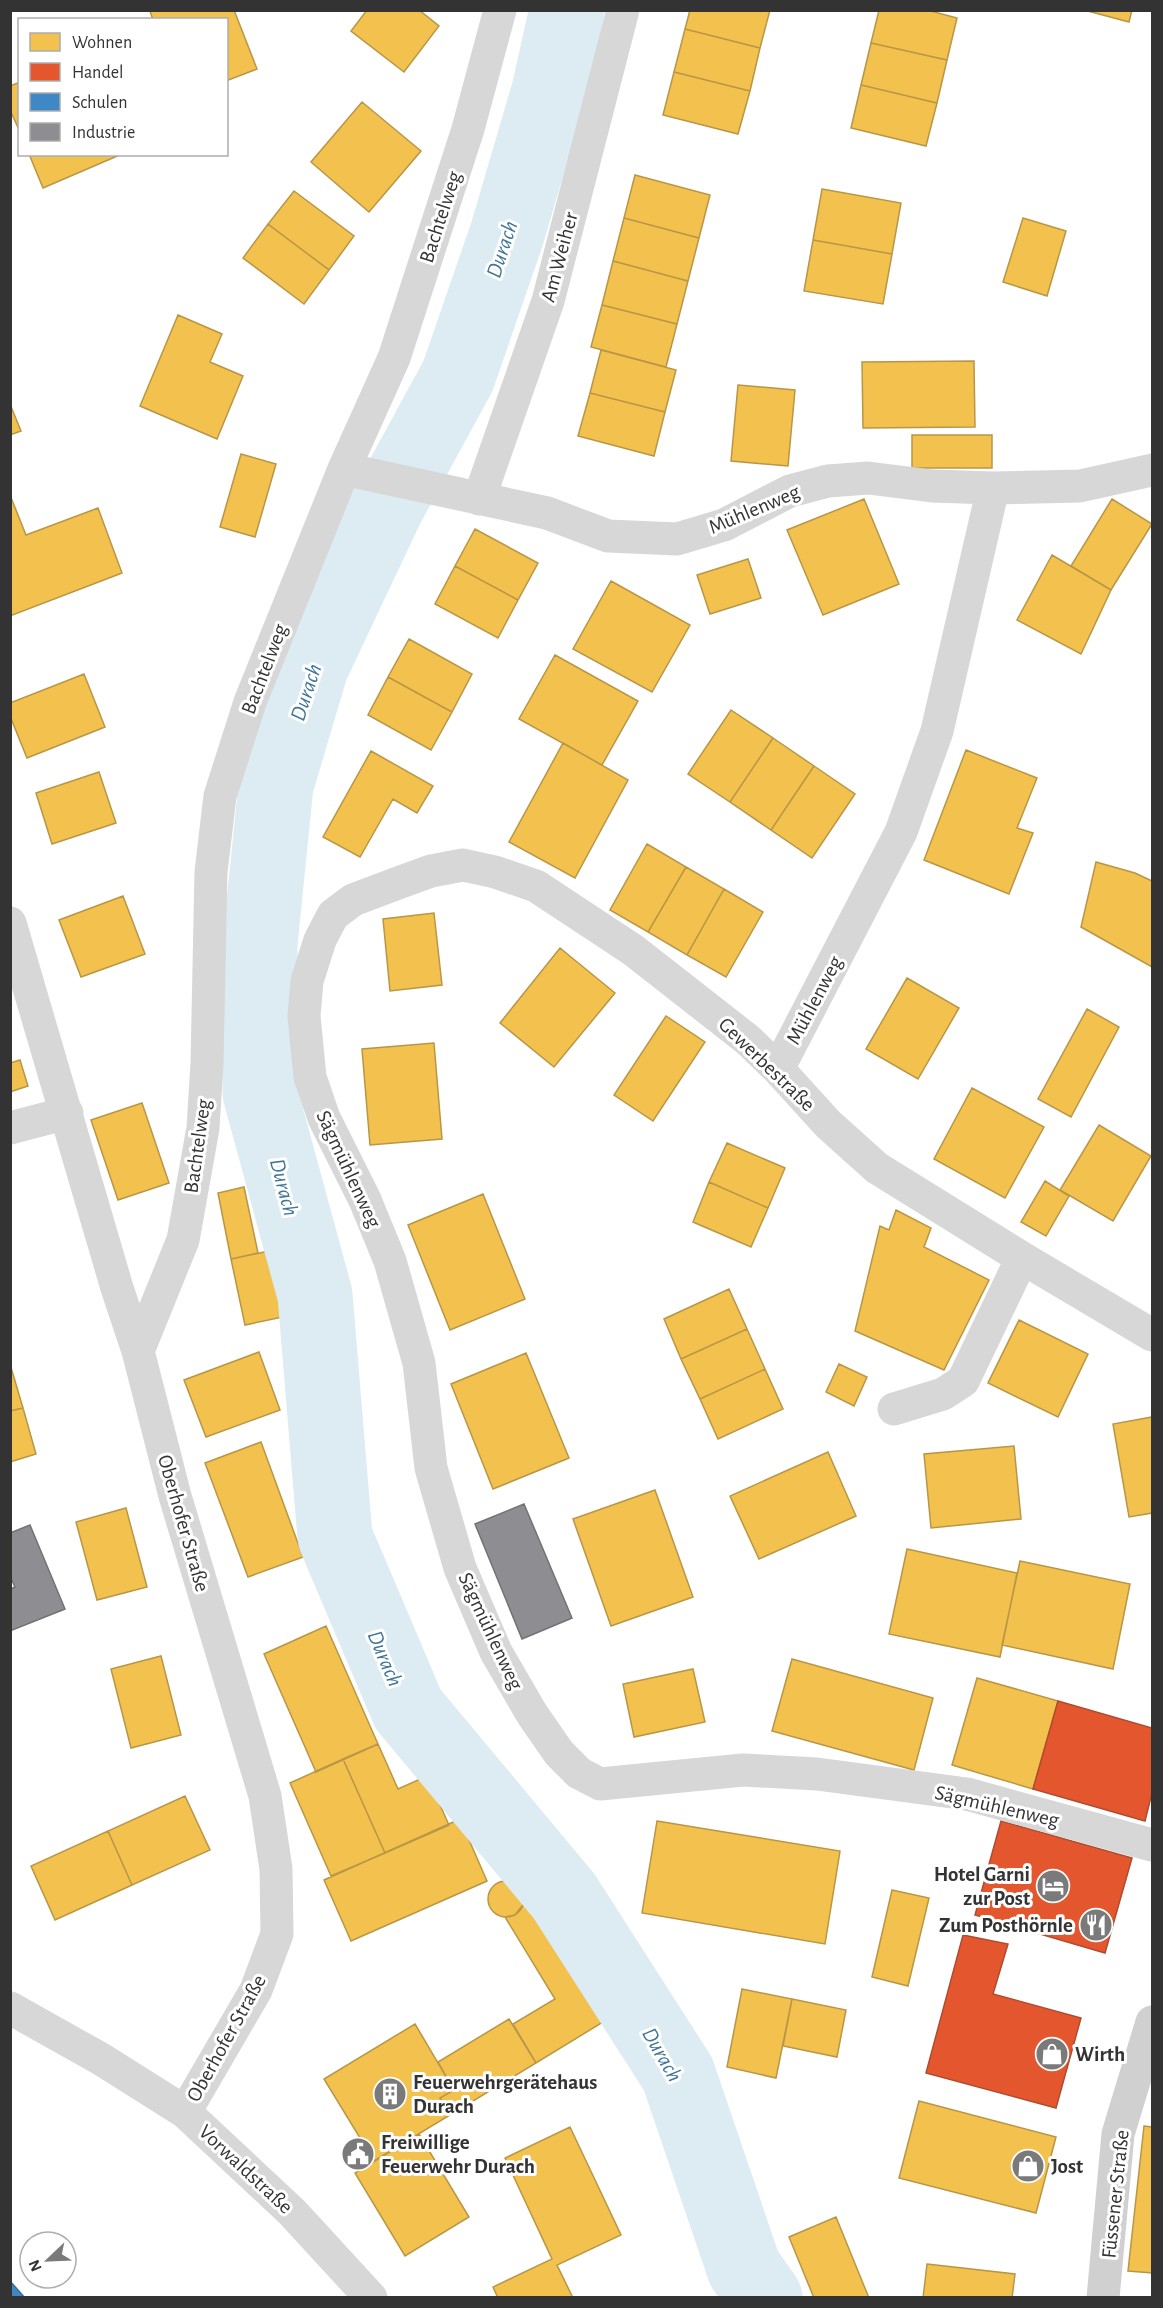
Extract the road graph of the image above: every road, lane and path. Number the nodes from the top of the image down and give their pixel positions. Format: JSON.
{"nodes":[{"id":1,"x":500,"y":10,"type":"edge"},
{"id":2,"x":623,"y":10,"type":"edge"},
{"id":3,"x":1152,"y":470,"type":"edge"},
{"id":4,"x":355,"y":471,"type":"junction"},
{"id":5,"x":993,"y":488,"type":"junction"},
{"id":6,"x":467,"y":495,"type":"junction"},
{"id":7,"x":333,"y":915,"type":"joint"},
{"id":8,"x":10,"y":923,"type":"edge"},
{"id":9,"x":778,"y":1069,"type":"junction"},
{"id":10,"x":67,"y":1113,"type":"junction"},
{"id":11,"x":10,"y":1128,"type":"edge"},
{"id":12,"x":1022,"y":1258,"type":"junction"},
{"id":13,"x":1152,"y":1335,"type":"edge"},
{"id":14,"x":138,"y":1351,"type":"junction"},
{"id":15,"x":894,"y":1409,"type":"dead end"},
{"id":16,"x":1152,"y":1845,"type":"edge"},
{"id":17,"x":10,"y":2008,"type":"edge"},
{"id":18,"x":1152,"y":2022,"type":"edge"},
{"id":19,"x":185,"y":2112,"type":"junction"},
{"id":20,"x":371,"y":2298,"type":"edge"},
{"id":21,"x":1103,"y":2298,"type":"edge"}],
"edges":[{"from":1,"to":4,"type":"street","name":"Bachtelweg"},
{"from":2,"to":6,"type":"street","name":"Am Weiher"},
{"from":3,"to":5,"type":"street","name":"Mühlenweg"},
{"from":4,"to":6,"type":"street","name":"Mühlenweg"},
{"from":4,"to":14,"type":"street","name":"Bachtelweg"},
{"from":5,"to":6,"type":"street","name":"Mühlenweg"},
{"from":5,"to":9,"type":"street","name":"Mühlenweg"},
{"from":7,"to":9,"type":"street","name":"Gewerbestraße"},
{"from":7,"to":16,"type":"street","name":"Sägmühlenweg"},
{"from":8,"to":10,"type":"street","name":"Oberhofer Straße"},
{"from":9,"to":12,"type":"street","name":"Gewerbestraße"},
{"from":10,"to":11,"type":"street"},
{"from":10,"to":14,"type":"street","name":"Oberhofer Straße"},
{"from":12,"to":13,"type":"street","name":"Gewerbestraße"},
{"from":12,"to":15,"type":"street"},
{"from":14,"to":19,"type":"street","name":"Oberhofer Straße"},
{"from":17,"to":19,"type":"street","name":"Vorwaldstraße"},
{"from":18,"to":21,"type":"main road","name":"Füssener Straße"},
{"from":19,"to":20,"type":"street","name":"Vorwaldstraße"}]}
